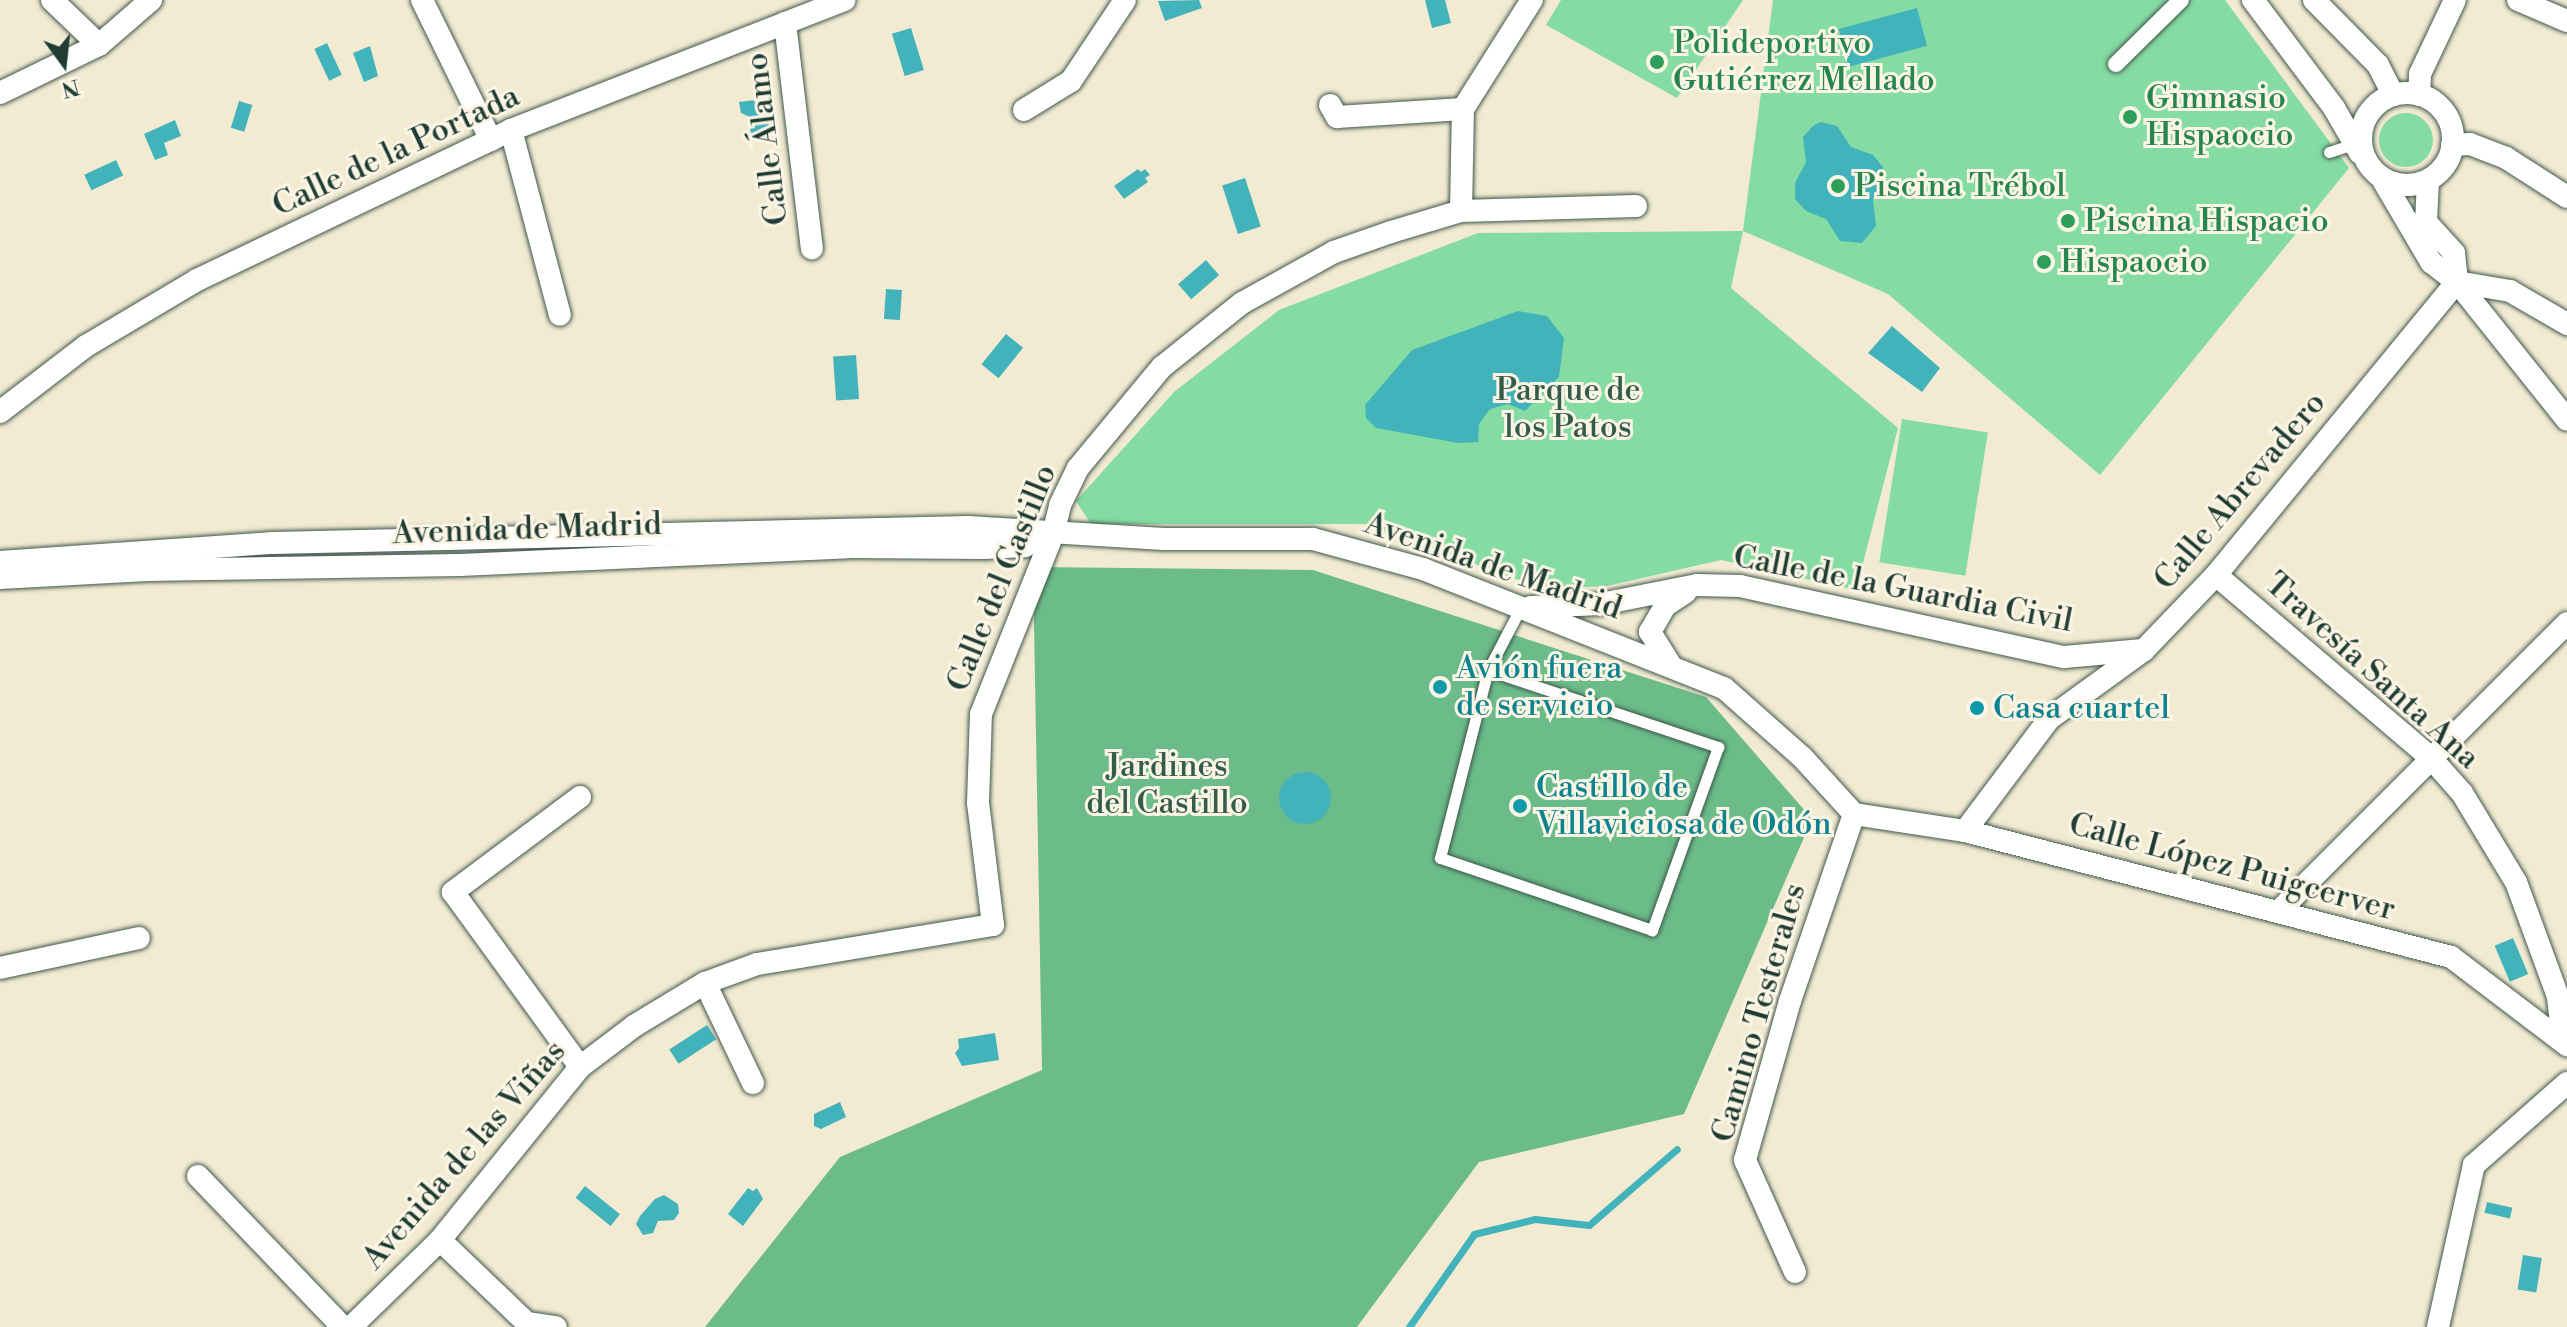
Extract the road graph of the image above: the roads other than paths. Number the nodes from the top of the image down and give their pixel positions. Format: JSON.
{"nodes":[{"id":1,"x":52,"y":0,"type":"edge"},
{"id":2,"x":151,"y":0,"type":"edge"},
{"id":3,"x":422,"y":0,"type":"edge"},
{"id":4,"x":845,"y":0,"type":"edge"},
{"id":5,"x":1125,"y":0,"type":"edge"},
{"id":6,"x":1532,"y":0,"type":"edge"},
{"id":7,"x":2181,"y":0,"type":"edge"},
{"id":8,"x":2253,"y":0,"type":"edge"},
{"id":9,"x":2314,"y":0,"type":"edge"},
{"id":10,"x":2455,"y":0,"type":"edge"},
{"id":11,"x":2518,"y":0,"type":"edge"},
{"id":12,"x":798,"y":13,"type":"edge"},
{"id":13,"x":2567,"y":21,"type":"edge"},
{"id":14,"x":99,"y":45,"type":"junction"},
{"id":15,"x":2116,"y":64,"type":"dead end"},
{"id":16,"x":0,"y":93,"type":"edge"},
{"id":17,"x":2393,"y":95,"type":"junction"},
{"id":18,"x":2419,"y":95,"type":"junction"},
{"id":19,"x":1330,"y":105,"type":"dead end"},
{"id":20,"x":1463,"y":109,"type":"junction"},
{"id":21,"x":1024,"y":110,"type":"dead end"},
{"id":22,"x":501,"y":135,"type":"junction"},
{"id":23,"x":2354,"y":144,"type":"junction"},
{"id":24,"x":2461,"y":145,"type":"junction"},
{"id":25,"x":2329,"y":152,"type":"dead end"},
{"id":26,"x":2375,"y":172,"type":"junction"},
{"id":27,"x":2428,"y":180,"type":"junction"},
{"id":28,"x":2567,"y":197,"type":"edge"},
{"id":29,"x":1636,"y":206,"type":"dead end"},
{"id":30,"x":1461,"y":211,"type":"junction"},
{"id":31,"x":812,"y":248,"type":"dead end"},
{"id":32,"x":2457,"y":282,"type":"junction"},
{"id":33,"x":560,"y":315,"type":"dead end"},
{"id":34,"x":2567,"y":324,"type":"edge"},
{"id":35,"x":0,"y":412,"type":"edge"},
{"id":36,"x":2567,"y":420,"type":"edge"},
{"id":37,"x":1053,"y":534,"type":"junction"},
{"id":38,"x":0,"y":562,"type":"edge"},
{"id":39,"x":2216,"y":575,"type":"junction"},
{"id":40,"x":0,"y":578,"type":"edge"},
{"id":41,"x":1697,"y":585,"type":"junction"},
{"id":42,"x":1521,"y":607,"type":"junction"},
{"id":43,"x":2567,"y":623,"type":"edge"},
{"id":44,"x":2144,"y":650,"type":"junction"},
{"id":45,"x":1670,"y":664,"type":"junction"},
{"id":46,"x":1488,"y":670,"type":"junction"},
{"id":47,"x":2430,"y":757,"type":"junction"},
{"id":48,"x":580,"y":797,"type":"dead end"},
{"id":49,"x":1854,"y":814,"type":"junction"},
{"id":50,"x":1965,"y":831,"type":"junction"},
{"id":51,"x":2279,"y":911,"type":"junction"},
{"id":52,"x":993,"y":925,"type":"joint"},
{"id":53,"x":139,"y":938,"type":"dead end"},
{"id":54,"x":0,"y":968,"type":"edge"},
{"id":55,"x":705,"y":983,"type":"junction"},
{"id":56,"x":2565,"y":1044,"type":"edge"},
{"id":57,"x":580,"y":1067,"type":"junction"},
{"id":58,"x":753,"y":1083,"type":"dead end"},
{"id":59,"x":2567,"y":1083,"type":"edge"},
{"id":60,"x":198,"y":1176,"type":"dead end"},
{"id":61,"x":440,"y":1240,"type":"junction"},
{"id":62,"x":1795,"y":1272,"type":"dead end"},
{"id":63,"x":343,"y":1327,"type":"edge"},
{"id":64,"x":351,"y":1327,"type":"edge"},
{"id":65,"x":556,"y":1327,"type":"edge"},
{"id":66,"x":2438,"y":1327,"type":"edge"}],
"edges":[{"from":1,"to":14,"type":"street"},
{"from":2,"to":14,"type":"street"},
{"from":3,"to":22,"type":"street"},
{"from":4,"to":12,"type":"street","name":"Calle de la Portada"},
{"from":5,"to":21,"type":"street"},
{"from":6,"to":20,"type":"street"},
{"from":7,"to":15,"type":"street"},
{"from":8,"to":23,"type":"street"},
{"from":9,"to":17,"type":"street"},
{"from":10,"to":18,"type":"street"},
{"from":11,"to":13,"type":"street"},
{"from":12,"to":22,"type":"street","name":"Calle de la Portada"},
{"from":12,"to":31,"type":"street","name":"Calle Álamo"},
{"from":14,"to":16,"type":"street"},
{"from":17,"to":18,"type":"street"},
{"from":17,"to":26,"type":"street"},
{"from":18,"to":24,"type":"street"},
{"from":19,"to":20,"type":"street"},
{"from":20,"to":30,"type":"street"},
{"from":22,"to":33,"type":"street"},
{"from":22,"to":35,"type":"street","name":"Calle de la Portada"},
{"from":23,"to":25,"type":"lane"},
{"from":23,"to":26,"type":"street"},
{"from":24,"to":27,"type":"street"},
{"from":24,"to":28,"type":"street"},
{"from":26,"to":27,"type":"street"},
{"from":26,"to":32,"type":"street"},
{"from":27,"to":32,"type":"street"},
{"from":29,"to":30,"type":"street","name":"Calle del Castillo"},
{"from":30,"to":37,"type":"street","name":"Calle del Castillo"},
{"from":32,"to":34,"type":"street"},
{"from":32,"to":36,"type":"street"},
{"from":32,"to":39,"type":"street","name":"Calle Abrevadero"},
{"from":37,"to":38,"type":"street","name":"Avenida de Madrid"},
{"from":37,"to":40,"type":"street","name":"Avenida de Madrid"},
{"from":37,"to":42,"type":"street","name":"Avenida de Madrid"},
{"from":37,"to":52,"type":"street","name":"Calle del Castillo"},
{"from":39,"to":44,"type":"street","name":"Calle Abrevadero"},
{"from":39,"to":47,"type":"street","name":"Travesía Santa Ana"},
{"from":41,"to":42,"type":"street","name":"Calle de la Guardia Civil"},
{"from":41,"to":44,"type":"street","name":"Calle de la Guardia Civil"},
{"from":41,"to":45,"type":"street"},
{"from":42,"to":45,"type":"street","name":"Avenida de Madrid"},
{"from":42,"to":46,"type":"lane"},
{"from":43,"to":47,"type":"street"},
{"from":44,"to":50,"type":"street","name":"Calle Abrevadero"},
{"from":45,"to":49,"type":"street","name":"Avenida de Madrid"},
{"from":46,"to":46,"type":"lane"},
{"from":47,"to":51,"type":"street"},
{"from":47,"to":56,"type":"street","name":"Travesía Santa Ana"},
{"from":48,"to":57,"type":"street"},
{"from":49,"to":50,"type":"street","name":"Calle López Puigcerver"},
{"from":49,"to":62,"type":"street","name":"Camino Testerales"},
{"from":50,"to":51,"type":"street","name":"Calle López Puigcerver"},
{"from":51,"to":56,"type":"street","name":"Calle López Puigcerver"},
{"from":52,"to":55,"type":"street","name":"Avenida de las Viñas"},
{"from":53,"to":54,"type":"street"},
{"from":55,"to":57,"type":"street","name":"Avenida de las Viñas"},
{"from":55,"to":58,"type":"street"},
{"from":57,"to":61,"type":"street","name":"Avenida de las Viñas"},
{"from":59,"to":66,"type":"street"},
{"from":60,"to":63,"type":"street"},
{"from":61,"to":64,"type":"street","name":"Avenida de las Viñas"},
{"from":61,"to":65,"type":"street"}]}
